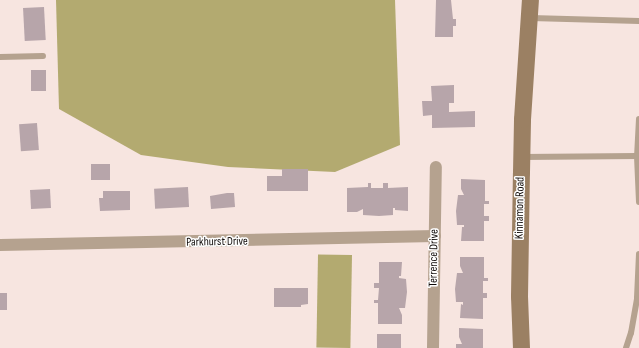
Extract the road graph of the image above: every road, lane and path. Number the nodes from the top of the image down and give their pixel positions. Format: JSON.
{"nodes":[{"id":1,"x":519,"y":0,"type":"edge"},
{"id":2,"x":530,"y":0,"type":"edge"},
{"id":3,"x":529,"y":18,"type":"junction"},
{"id":4,"x":639,"y":21,"type":"edge"},
{"id":5,"x":43,"y":56,"type":"dead end"},
{"id":6,"x":0,"y":57,"type":"edge"},
{"id":7,"x":639,"y":118,"type":"edge"},
{"id":8,"x":522,"y":120,"type":"junction"},
{"id":9,"x":638,"y":156,"type":"edge"},
{"id":10,"x":521,"y":157,"type":"junction"},
{"id":11,"x":436,"y":168,"type":"dead end"},
{"id":12,"x":639,"y":202,"type":"edge"},
{"id":13,"x":435,"y":236,"type":"junction"},
{"id":14,"x":0,"y":245,"type":"edge"},
{"id":15,"x":639,"y":254,"type":"edge"},
{"id":16,"x":519,"y":296,"type":"junction"},
{"id":17,"x":433,"y":348,"type":"edge"},
{"id":18,"x":513,"y":348,"type":"edge"},
{"id":19,"x":521,"y":348,"type":"edge"},
{"id":20,"x":626,"y":348,"type":"edge"}],
"edges":[{"from":1,"to":8,"type":"main road","name":"Kinnamon Road"},
{"from":2,"to":3,"type":"main road","name":"Kinnamon Road"},
{"from":3,"to":4,"type":"lane"},
{"from":3,"to":8,"type":"main road","name":"Kinnamon Road"},
{"from":5,"to":6,"type":"lane"},
{"from":7,"to":9,"type":"lane"},
{"from":8,"to":10,"type":"main road","name":"Kinnamon Road"},
{"from":9,"to":10,"type":"lane"},
{"from":9,"to":12,"type":"lane"},
{"from":10,"to":16,"type":"main road","name":"Kinnamon Road"},
{"from":11,"to":13,"type":"street","name":"Terrence Drive"},
{"from":13,"to":14,"type":"street","name":"Parkhurst Drive"},
{"from":13,"to":17,"type":"street","name":"Terrence Drive"},
{"from":15,"to":20,"type":"lane"},
{"from":16,"to":18,"type":"main road","name":"Kinnamon Road"},
{"from":16,"to":19,"type":"main road","name":"Kinnamon Road"}]}
